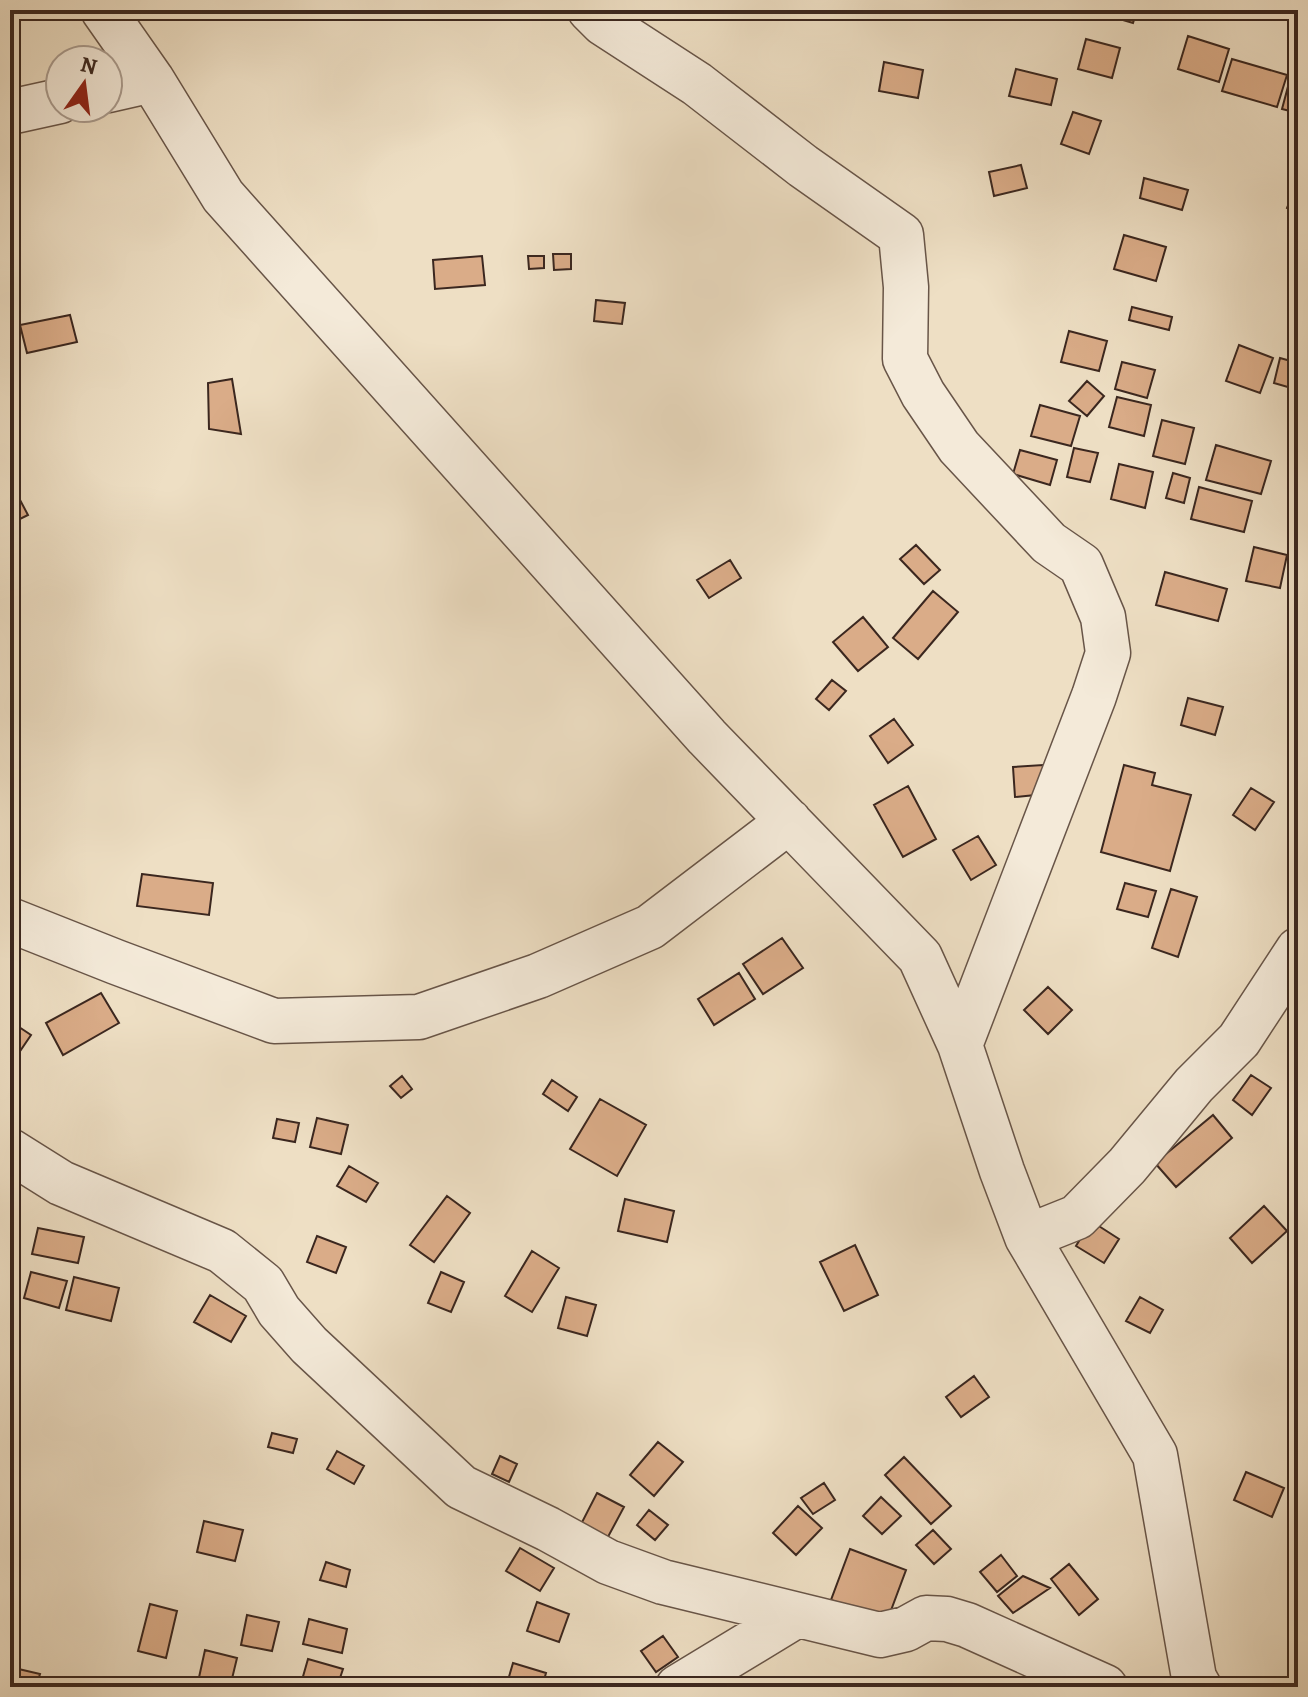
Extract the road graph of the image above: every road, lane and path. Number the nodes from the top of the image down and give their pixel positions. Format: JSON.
{"nodes":[{"id":1,"x":103,"y":10,"type":"edge"},
{"id":2,"x":590,"y":10,"type":"edge"},
{"id":3,"x":152,"y":80,"type":"junction"},
{"id":4,"x":124,"y":86,"type":"edge"},
{"id":5,"x":44,"y":105,"type":"edge"},
{"id":6,"x":10,"y":112,"type":"edge"},
{"id":7,"x":789,"y":821,"type":"junction"},
{"id":8,"x":10,"y":920,"type":"edge"},
{"id":9,"x":1298,"y":950,"type":"edge"},
{"id":10,"x":960,"y":1045,"type":"junction"},
{"id":11,"x":10,"y":1151,"type":"edge"},
{"id":12,"x":1027,"y":1237,"type":"junction"},
{"id":13,"x":797,"y":1615,"type":"junction"},
{"id":14,"x":678,"y":1687,"type":"edge"},
{"id":15,"x":1105,"y":1687,"type":"edge"},
{"id":16,"x":1199,"y":1687,"type":"edge"}],
"edges":[{"from":1,"to":3,"type":"street"},
{"from":2,"to":10,"type":"street"},
{"from":3,"to":4,"type":"street"},
{"from":3,"to":7,"type":"street"},
{"from":5,"to":6,"type":"street"},
{"from":7,"to":8,"type":"street"},
{"from":7,"to":10,"type":"street"},
{"from":9,"to":12,"type":"street"},
{"from":10,"to":12,"type":"street"},
{"from":11,"to":13,"type":"street"},
{"from":12,"to":16,"type":"street"},
{"from":13,"to":14,"type":"street"},
{"from":13,"to":15,"type":"street"}]}
